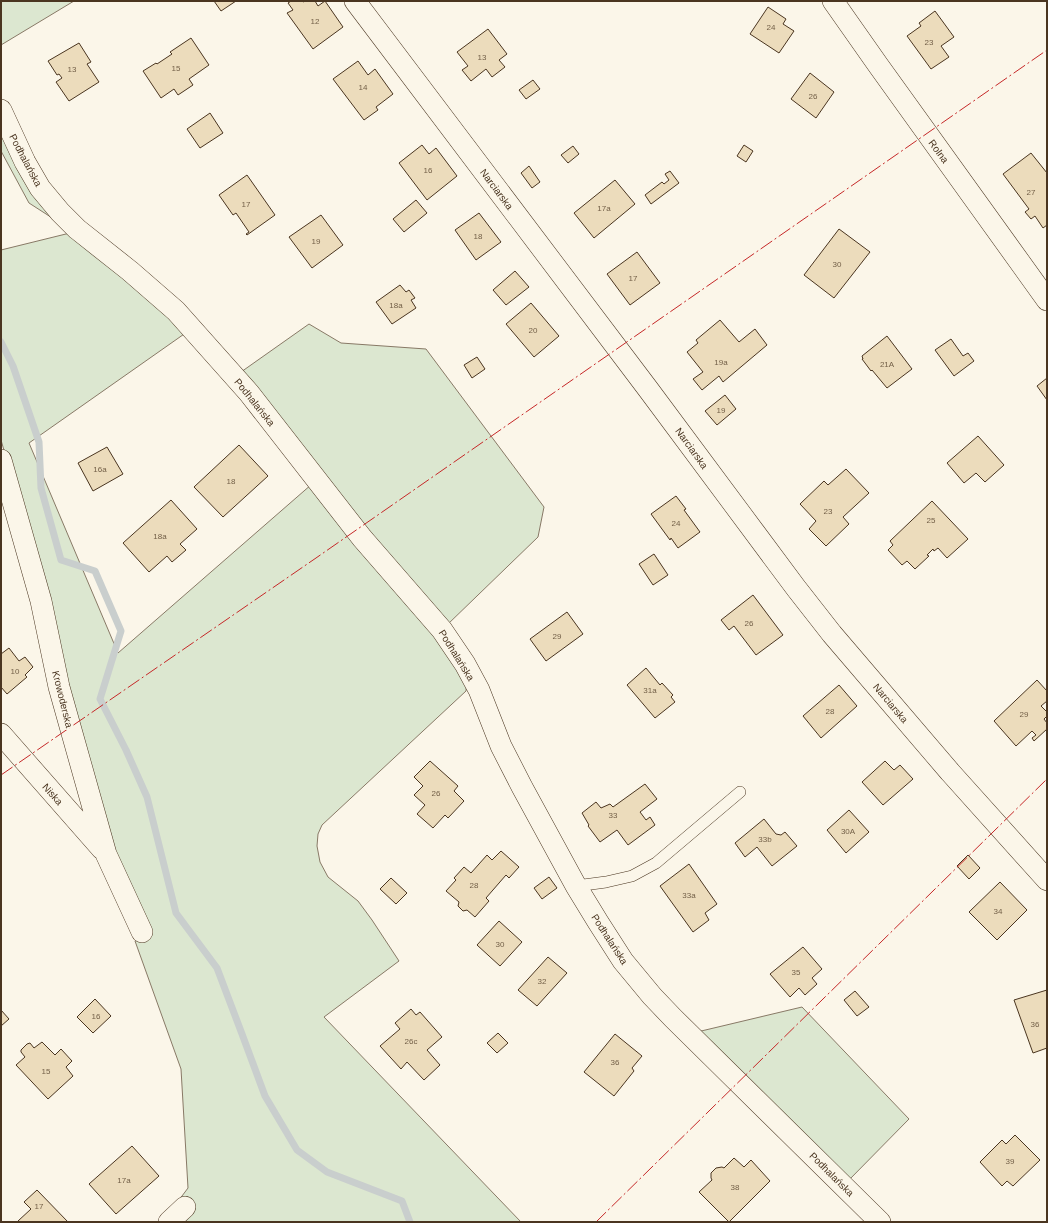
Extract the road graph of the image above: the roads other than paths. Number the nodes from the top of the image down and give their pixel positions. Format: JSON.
{"nodes":[{"id":1,"x":355,"y":1,"type":"edge"},
{"id":2,"x":833,"y":1,"type":"edge"},
{"id":3,"x":1,"y":110,"type":"edge"},
{"id":4,"x":1047,"y":300,"type":"edge"},
{"id":5,"x":1,"y":460,"type":"edge"},
{"id":6,"x":1,"y":734,"type":"edge"},
{"id":7,"x":740,"y":792,"type":"dead end"},
{"id":8,"x":106,"y":854,"type":"junction"},
{"id":9,"x":1047,"y":880,"type":"edge"},
{"id":10,"x":576,"y":886,"type":"junction"},
{"id":11,"x":142,"y":932,"type":"dead end"},
{"id":12,"x":186,"y":1207,"type":"dead end"},
{"id":13,"x":169,"y":1222,"type":"edge"},
{"id":14,"x":880,"y":1222,"type":"edge"}],
"edges":[{"from":1,"to":9,"type":"street","name":"Narciarska"},
{"from":2,"to":4,"type":"street","name":"Rolna"},
{"from":3,"to":10,"type":"street","name":"Podhalańska"},
{"from":5,"to":8,"type":"street","name":"Krowoderska"},
{"from":6,"to":8,"type":"street","name":"Niska"},
{"from":7,"to":10,"type":"lane"},
{"from":8,"to":11,"type":"street","name":"Krowoderska"},
{"from":10,"to":14,"type":"street","name":"Podhalańska"},
{"from":12,"to":13,"type":"street"}]}
